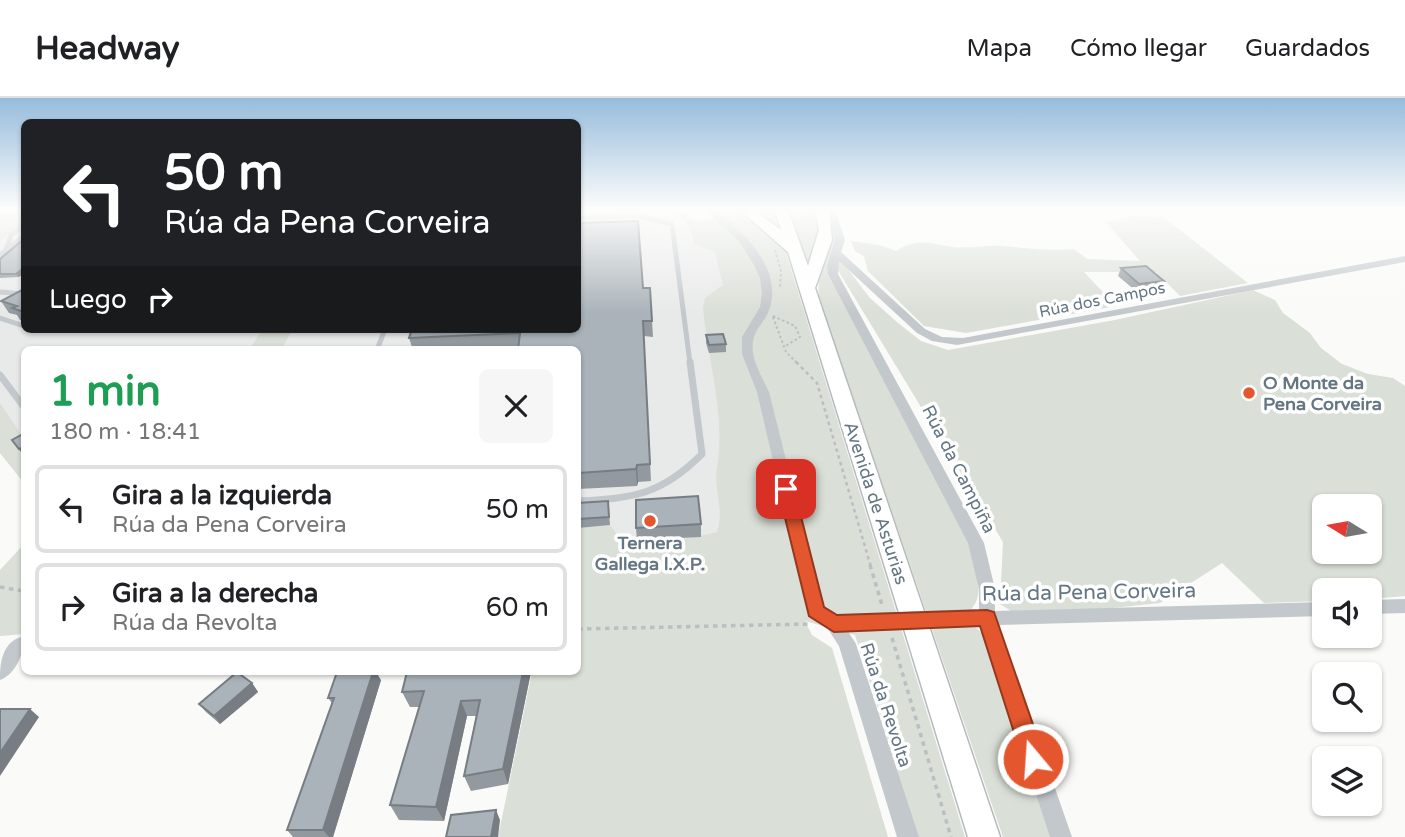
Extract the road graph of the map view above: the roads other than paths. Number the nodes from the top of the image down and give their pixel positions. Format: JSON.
{"nodes":[{"id":1,"x":8,"y":244,"type":"edge"},
{"id":2,"x":13,"y":244,"type":"edge"},
{"id":3,"x":676,"y":244,"type":"edge"},
{"id":4,"x":746,"y":244,"type":"edge"},
{"id":5,"x":788,"y":244,"type":"edge"},
{"id":6,"x":792,"y":244,"type":"edge"},
{"id":7,"x":825,"y":244,"type":"edge"},
{"id":8,"x":839,"y":244,"type":"edge"},
{"id":9,"x":6,"y":250,"type":"junction"},
{"id":10,"x":836,"y":253,"type":"junction"},
{"id":11,"x":795,"y":254,"type":"junction"},
{"id":12,"x":0,"y":255,"type":"edge"},
{"id":13,"x":1405,"y":259,"type":"edge"},
{"id":14,"x":807,"y":288,"type":"junction"},
{"id":15,"x":0,"y":292,"type":"edge"},
{"id":16,"x":21,"y":294,"type":"edge"},
{"id":17,"x":0,"y":318,"type":"edge"},
{"id":18,"x":21,"y":325,"type":"edge"},
{"id":19,"x":0,"y":375,"type":"edge"},
{"id":20,"x":21,"y":403,"type":"edge"},
{"id":21,"x":581,"y":501,"type":"edge"},
{"id":22,"x":1405,"y":606,"type":"edge"},
{"id":23,"x":1382,"y":607,"type":"edge"},
{"id":24,"x":1312,"y":609,"type":"edge"},
{"id":25,"x":980,"y":618,"type":"junction"},
{"id":26,"x":834,"y":624,"type":"junction"},
{"id":27,"x":21,"y":644,"type":"dead end"},
{"id":28,"x":0,"y":672,"type":"edge"},
{"id":29,"x":908,"y":837,"type":"edge"},
{"id":30,"x":984,"y":837,"type":"edge"},
{"id":31,"x":1061,"y":837,"type":"edge"}],
"edges":[{"from":1,"to":9,"type":"lane"},
{"from":2,"to":9,"type":"lane"},
{"from":3,"to":21,"type":"lane"},
{"from":4,"to":26,"type":"street","name":"Rúa da Revolta"},
{"from":5,"to":11,"type":"main road"},
{"from":6,"to":11,"type":"main road","name":"Avenida de Asturias"},
{"from":7,"to":14,"type":"main road"},
{"from":8,"to":10,"type":"street","name":"Rúa da Campiña"},
{"from":9,"to":12,"type":"lane"},
{"from":10,"to":13,"type":"street","name":"Rúa dos Campos"},
{"from":10,"to":25,"type":"street","name":"Rúa da Campiña"},
{"from":11,"to":14,"type":"main road","name":"Avenida de Asturias"},
{"from":14,"to":30,"type":"main road","name":"Avenida de Asturias"},
{"from":15,"to":16,"type":"lane"},
{"from":17,"to":18,"type":"lane"},
{"from":19,"to":20,"type":"lane"},
{"from":22,"to":23,"type":"street"},
{"from":24,"to":25,"type":"street","name":"Rúa da Pena Corveira"},
{"from":25,"to":26,"type":"street","name":"Rúa da Pena Corveira","bridge":true},
{"from":25,"to":31,"type":"street","name":"Rúa da Campiña"},
{"from":26,"to":29,"type":"street","name":"Rúa da Revolta"},
{"from":27,"to":28,"type":"street"}]}
